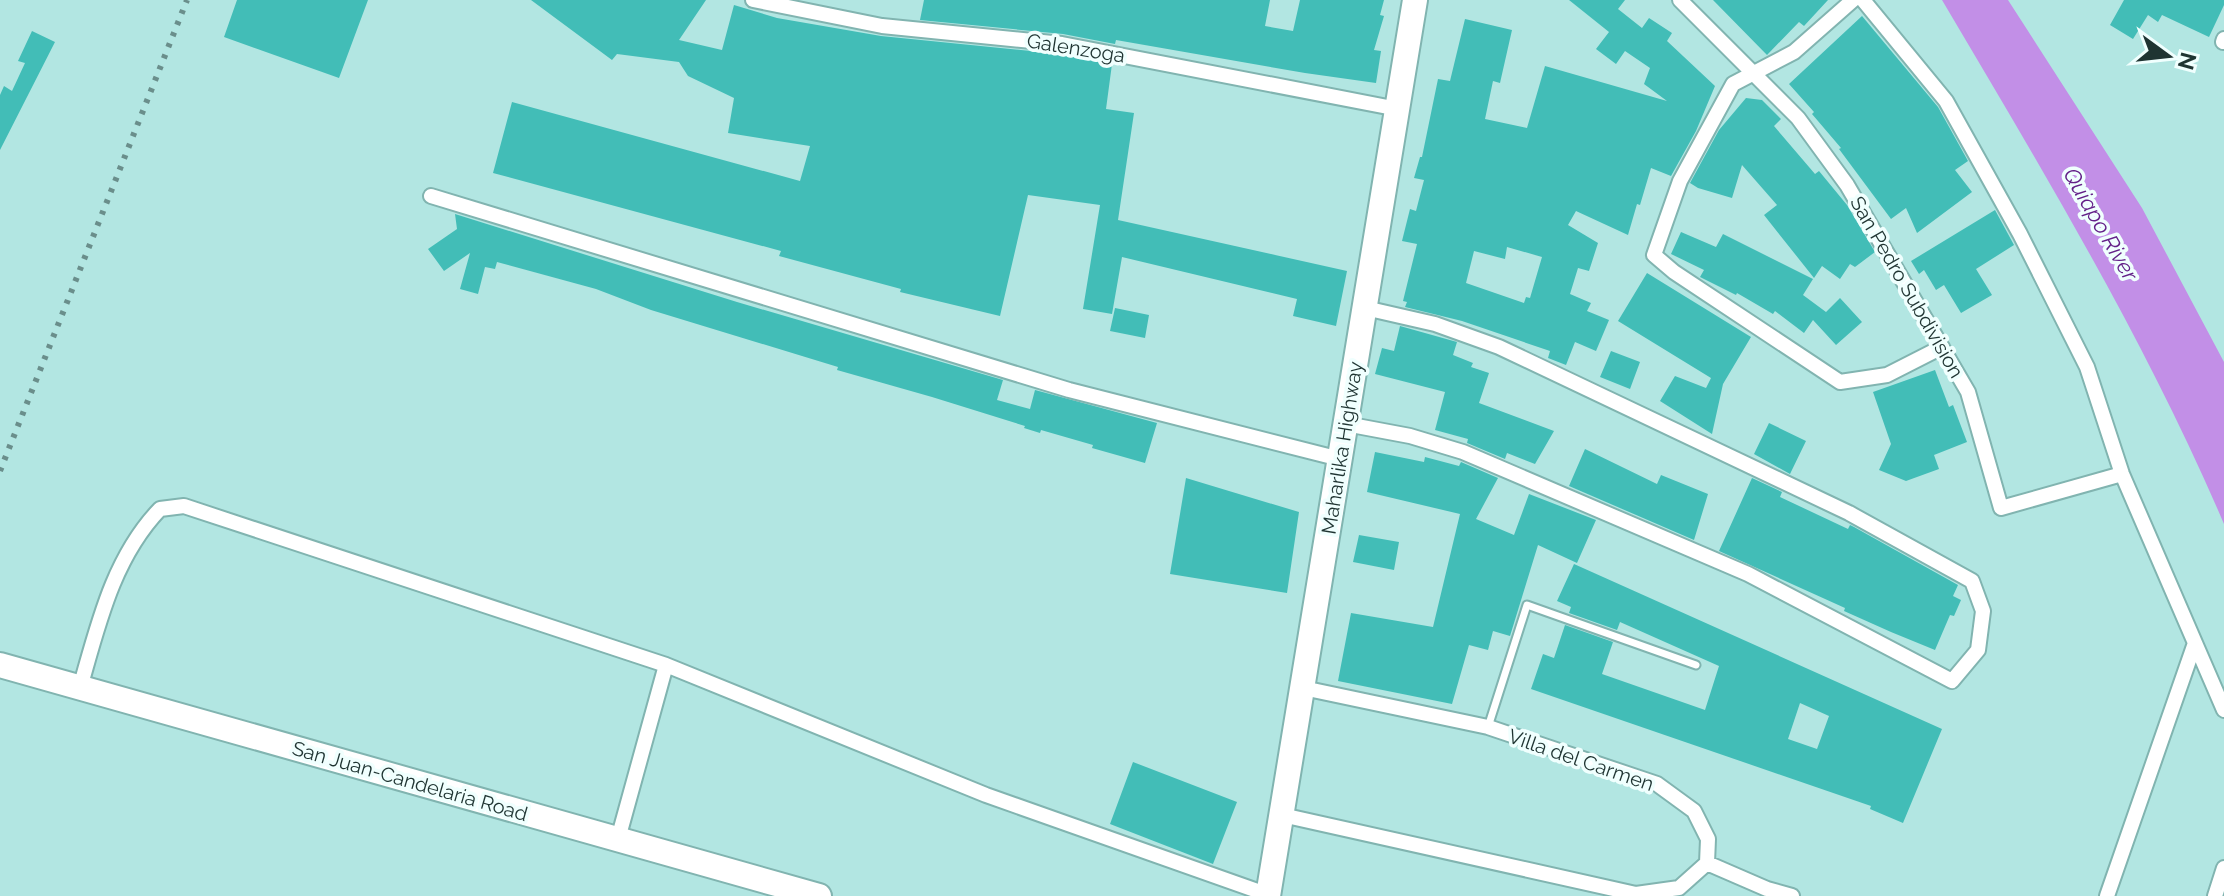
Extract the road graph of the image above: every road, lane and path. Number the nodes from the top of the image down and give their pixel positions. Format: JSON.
{"nodes":[{"id":1,"x":753,"y":0,"type":"edge"},
{"id":2,"x":1415,"y":0,"type":"edge"},
{"id":3,"x":1680,"y":0,"type":"edge"},
{"id":4,"x":1853,"y":0,"type":"edge"},
{"id":5,"x":1863,"y":0,"type":"edge"},
{"id":6,"x":1756,"y":73,"type":"junction"},
{"id":7,"x":1398,"y":109,"type":"junction"},
{"id":8,"x":431,"y":196,"type":"dead end"},
{"id":9,"x":1365,"y":308,"type":"junction"},
{"id":10,"x":1942,"y":347,"type":"junction"},
{"id":11,"x":1346,"y":424,"type":"junction"},
{"id":12,"x":1340,"y":459,"type":"junction"},
{"id":13,"x":2122,"y":474,"type":"junction"},
{"id":14,"x":2195,"y":643,"type":"junction"},
{"id":15,"x":0,"y":665,"type":"edge"},
{"id":16,"x":666,"y":665,"type":"junction"},
{"id":17,"x":1696,"y":665,"type":"dead end"},
{"id":18,"x":80,"y":688,"type":"junction"},
{"id":19,"x":1303,"y":688,"type":"junction"},
{"id":20,"x":2224,"y":710,"type":"edge"},
{"id":21,"x":1488,"y":727,"type":"junction"},
{"id":22,"x":1282,"y":815,"type":"junction"},
{"id":23,"x":618,"y":839,"type":"junction"},
{"id":24,"x":1707,"y":863,"type":"junction"},
{"id":25,"x":2224,"y":868,"type":"edge"},
{"id":26,"x":819,"y":896,"type":"edge"},
{"id":27,"x":1270,"y":896,"type":"edge"},
{"id":28,"x":1792,"y":896,"type":"edge"},
{"id":29,"x":2107,"y":896,"type":"edge"},
{"id":30,"x":2215,"y":896,"type":"edge"}],
"edges":[{"from":1,"to":7,"type":"street","name":"Galenzoga"},
{"from":2,"to":7,"type":"main road","name":"Maharlika Highway"},
{"from":3,"to":6,"type":"street","name":"San Pedro Subdivision"},
{"from":4,"to":6,"type":"street"},
{"from":5,"to":13,"type":"street"},
{"from":6,"to":10,"type":"street","name":"San Pedro Subdivision"},
{"from":6,"to":10,"type":"street"},
{"from":7,"to":9,"type":"main road","name":"Maharlika Highway"},
{"from":8,"to":12,"type":"street"},
{"from":9,"to":11,"type":"main road","name":"Maharlika Highway"},
{"from":9,"to":11,"type":"street"},
{"from":10,"to":13,"type":"street","name":"San Pedro Subdivision"},
{"from":11,"to":12,"type":"main road","name":"Maharlika Highway"},
{"from":12,"to":19,"type":"main road","name":"Maharlika Highway"},
{"from":13,"to":14,"type":"street"},
{"from":14,"to":20,"type":"street"},
{"from":14,"to":29,"type":"street"},
{"from":15,"to":18,"type":"main road","name":"San Juan-Candelaria Road"},
{"from":16,"to":18,"type":"street"},
{"from":16,"to":23,"type":"street"},
{"from":16,"to":27,"type":"street"},
{"from":17,"to":21,"type":"lane"},
{"from":18,"to":23,"type":"main road","name":"San Juan-Candelaria Road"},
{"from":19,"to":21,"type":"street","name":"Villa del Carmen"},
{"from":19,"to":22,"type":"main road","name":"Maharlika Highway"},
{"from":21,"to":24,"type":"street","name":"Villa del Carmen"},
{"from":22,"to":24,"type":"street"},
{"from":22,"to":27,"type":"main road","name":"Maharlika Highway"},
{"from":23,"to":26,"type":"main road","name":"San Juan-Candelaria Road"},
{"from":24,"to":28,"type":"street"},
{"from":25,"to":30,"type":"street"}]}
